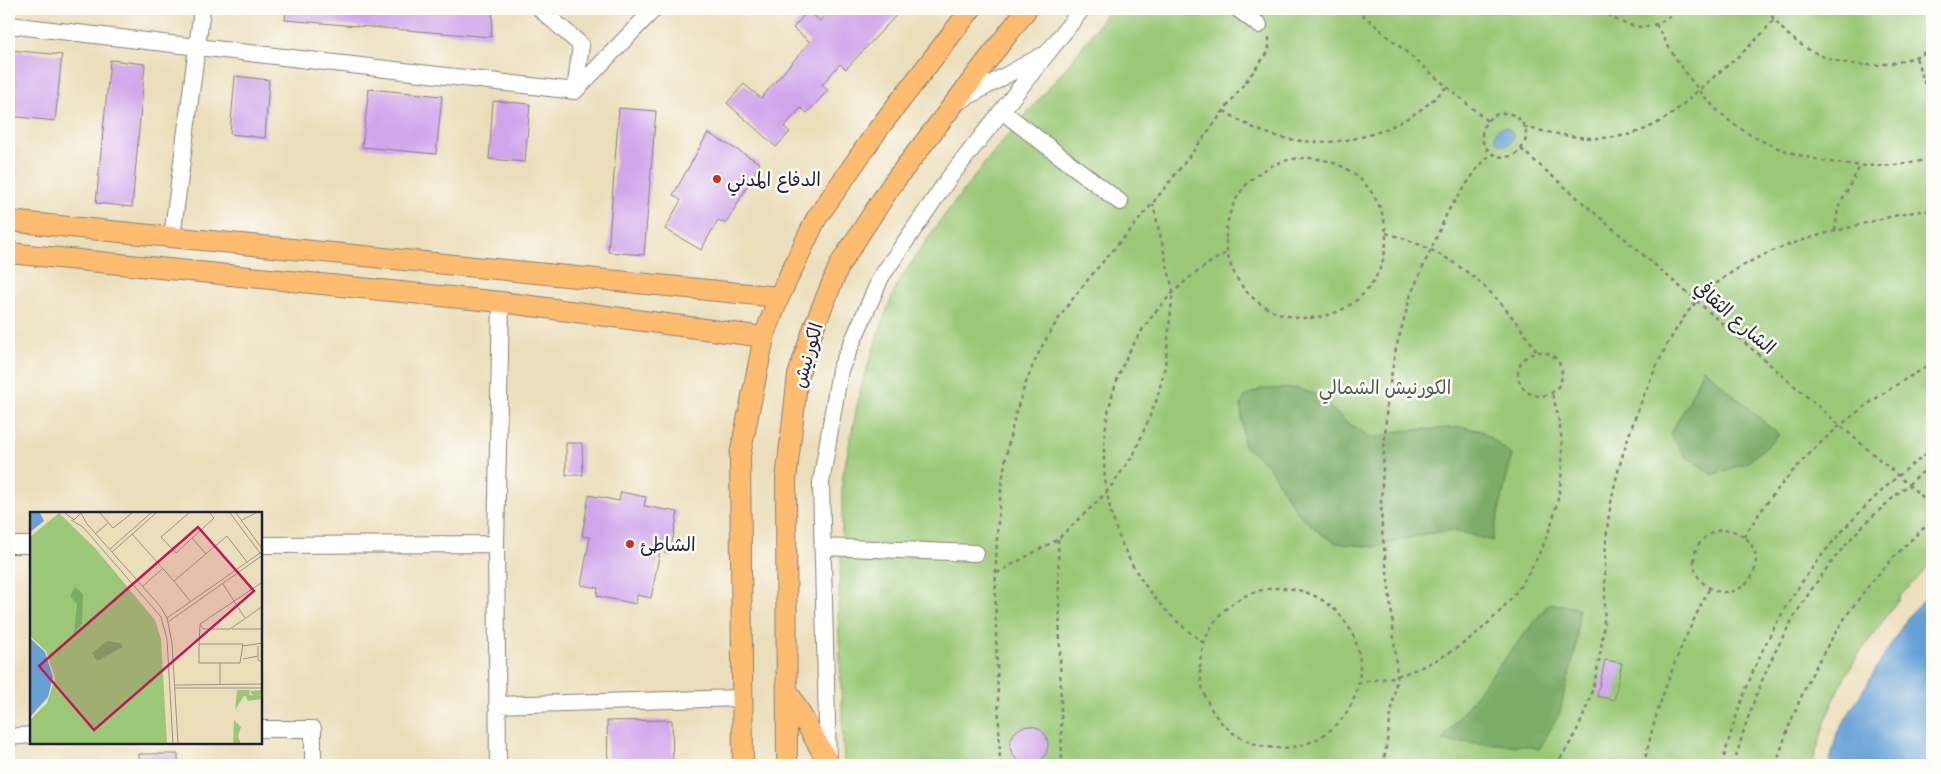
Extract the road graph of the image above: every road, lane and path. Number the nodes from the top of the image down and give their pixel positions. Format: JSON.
{"nodes":[{"id":1,"x":202,"y":9,"type":"edge"},
{"id":2,"x":540,"y":9,"type":"edge"},
{"id":3,"x":654,"y":9,"type":"edge"},
{"id":4,"x":971,"y":9,"type":"edge"},
{"id":5,"x":1027,"y":9,"type":"edge"},
{"id":6,"x":1082,"y":9,"type":"edge"},
{"id":7,"x":1238,"y":9,"type":"edge"},
{"id":8,"x":1356,"y":9,"type":"edge"},
{"id":9,"x":1602,"y":9,"type":"edge"},
{"id":10,"x":1677,"y":9,"type":"edge"},
{"id":11,"x":1767,"y":9,"type":"edge"},
{"id":12,"x":1774,"y":19,"type":"junction"},
{"id":13,"x":1656,"y":24,"type":"junction"},
{"id":14,"x":9,"y":25,"type":"edge"},
{"id":15,"x":1264,"y":27,"type":"joint"},
{"id":16,"x":196,"y":46,"type":"junction"},
{"id":17,"x":1932,"y":49,"type":"edge"},
{"id":18,"x":1048,"y":52,"type":"junction"},
{"id":19,"x":1916,"y":58,"type":"junction"},
{"id":20,"x":1447,"y":86,"type":"junction"},
{"id":21,"x":1699,"y":90,"type":"junction"},
{"id":22,"x":576,"y":91,"type":"junction"},
{"id":23,"x":953,"y":104,"type":"junction"},
{"id":24,"x":1932,"y":105,"type":"edge"},
{"id":25,"x":1223,"y":110,"type":"junction"},
{"id":26,"x":1003,"y":112,"type":"junction"},
{"id":27,"x":1487,"y":121,"type":"junction"},
{"id":28,"x":1524,"y":127,"type":"junction"},
{"id":29,"x":1521,"y":149,"type":"junction"},
{"id":30,"x":1491,"y":153,"type":"junction"},
{"id":31,"x":1932,"y":158,"type":"edge"},
{"id":32,"x":1861,"y":165,"type":"junction"},
{"id":33,"x":1120,"y":202,"type":"dead end"},
{"id":34,"x":1153,"y":204,"type":"junction"},
{"id":35,"x":1932,"y":210,"type":"edge"},
{"id":36,"x":9,"y":221,"type":"edge"},
{"id":37,"x":1835,"y":230,"type":"junction"},
{"id":38,"x":1386,"y":233,"type":"junction"},
{"id":39,"x":172,"y":237,"type":"junction"},
{"id":40,"x":1430,"y":249,"type":"junction"},
{"id":41,"x":1226,"y":252,"type":"junction"},
{"id":42,"x":9,"y":253,"type":"edge"},
{"id":43,"x":1173,"y":291,"type":"junction"},
{"id":44,"x":779,"y":297,"type":"junction"},
{"id":45,"x":502,"y":302,"type":"junction"},
{"id":46,"x":1697,"y":302,"type":"junction"},
{"id":47,"x":764,"y":337,"type":"junction"},
{"id":48,"x":1537,"y":352,"type":"junction"},
{"id":49,"x":1932,"y":364,"type":"edge"},
{"id":50,"x":1552,"y":394,"type":"junction"},
{"id":51,"x":1839,"y":426,"type":"junction"},
{"id":52,"x":1932,"y":451,"type":"edge"},
{"id":53,"x":1932,"y":466,"type":"edge"},
{"id":54,"x":1899,"y":476,"type":"junction"},
{"id":55,"x":1908,"y":485,"type":"junction"},
{"id":56,"x":1107,"y":492,"type":"junction"},
{"id":57,"x":1932,"y":506,"type":"edge"},
{"id":58,"x":1932,"y":521,"type":"edge"},
{"id":59,"x":1744,"y":537,"type":"junction"},
{"id":60,"x":1058,"y":540,"type":"junction"},
{"id":61,"x":496,"y":544,"type":"junction"},
{"id":62,"x":9,"y":545,"type":"edge"},
{"id":63,"x":30,"y":545,"type":"edge"},
{"id":64,"x":262,"y":545,"type":"edge"},
{"id":65,"x":822,"y":547,"type":"junction"},
{"id":66,"x":976,"y":553,"type":"dead end"},
{"id":67,"x":996,"y":573,"type":"junction"},
{"id":68,"x":1709,"y":588,"type":"junction"},
{"id":69,"x":1204,"y":643,"type":"junction"},
{"id":70,"x":1396,"y":676,"type":"junction"},
{"id":71,"x":1358,"y":683,"type":"junction"},
{"id":72,"x":786,"y":688,"type":"junction"},
{"id":73,"x":742,"y":698,"type":"junction"},
{"id":74,"x":497,"y":705,"type":"junction"},
{"id":75,"x":262,"y":729,"type":"edge"},
{"id":76,"x":30,"y":735,"type":"edge"},
{"id":77,"x":9,"y":737,"type":"edge"},
{"id":78,"x":828,"y":764,"type":"edge"},
{"id":79,"x":313,"y":765,"type":"edge"},
{"id":80,"x":498,"y":765,"type":"edge"},
{"id":81,"x":743,"y":765,"type":"edge"},
{"id":82,"x":787,"y":765,"type":"edge"},
{"id":83,"x":1000,"y":765,"type":"edge"},
{"id":84,"x":1062,"y":765,"type":"edge"},
{"id":85,"x":1382,"y":765,"type":"edge"},
{"id":86,"x":1452,"y":765,"type":"edge"},
{"id":87,"x":1498,"y":765,"type":"edge"},
{"id":88,"x":1555,"y":765,"type":"edge"},
{"id":89,"x":1644,"y":765,"type":"edge"},
{"id":90,"x":1722,"y":765,"type":"edge"},
{"id":91,"x":1734,"y":765,"type":"edge"},
{"id":92,"x":1776,"y":765,"type":"edge"}],
"edges":[{"from":1,"to":16,"type":"street"},
{"from":2,"to":22,"type":"street"},
{"from":3,"to":22,"type":"street"},
{"from":4,"to":44,"type":"main road"},
{"from":5,"to":23,"type":"main road","name":"الكورنيش"},
{"from":6,"to":18,"type":"street"},
{"from":7,"to":15,"type":"street"},
{"from":8,"to":20,"type":"path"},
{"from":9,"to":13,"type":"path"},
{"from":10,"to":13,"type":"path"},
{"from":11,"to":12,"type":"path"},
{"from":12,"to":19,"type":"path"},
{"from":12,"to":21,"type":"path"},
{"from":13,"to":21,"type":"path"},
{"from":14,"to":16,"type":"street"},
{"from":15,"to":25,"type":"path"},
{"from":16,"to":22,"type":"street"},
{"from":16,"to":39,"type":"street"},
{"from":17,"to":19,"type":"path"},
{"from":18,"to":23,"type":"street"},
{"from":18,"to":26,"type":"street"},
{"from":19,"to":24,"type":"path"},
{"from":20,"to":25,"type":"path"},
{"from":20,"to":27,"type":"path"},
{"from":21,"to":28,"type":"path"},
{"from":21,"to":32,"type":"path"},
{"from":23,"to":72,"type":"main road","name":"الكورنيش"},
{"from":25,"to":34,"type":"path"},
{"from":26,"to":33,"type":"street"},
{"from":26,"to":65,"type":"street"},
{"from":27,"to":28,"type":"path"},
{"from":27,"to":30,"type":"path"},
{"from":28,"to":29,"type":"path"},
{"from":29,"to":30,"type":"path"},
{"from":29,"to":46,"type":"path","name":"الشارع الثقافي"},
{"from":30,"to":40,"type":"path"},
{"from":31,"to":32,"type":"path"},
{"from":32,"to":37,"type":"path"},
{"from":34,"to":43,"type":"path"},
{"from":34,"to":67,"type":"path"},
{"from":35,"to":37,"type":"path"},
{"from":36,"to":39,"type":"main road"},
{"from":37,"to":46,"type":"path"},
{"from":38,"to":40,"type":"path"},
{"from":38,"to":41,"type":"path"},
{"from":38,"to":41,"type":"path"},
{"from":39,"to":44,"type":"main road"},
{"from":40,"to":48,"type":"path"},
{"from":40,"to":70,"type":"path"},
{"from":41,"to":43,"type":"path"},
{"from":42,"to":45,"type":"main road"},
{"from":43,"to":56,"type":"path"},
{"from":43,"to":56,"type":"path"},
{"from":44,"to":47,"type":"main road"},
{"from":45,"to":47,"type":"main road"},
{"from":45,"to":61,"type":"street"},
{"from":46,"to":51,"type":"path","name":"الشارع الثقافي"},
{"from":46,"to":88,"type":"path"},
{"from":47,"to":73,"type":"main road"},
{"from":48,"to":50,"type":"path"},
{"from":48,"to":50,"type":"path"},
{"from":49,"to":51,"type":"path"},
{"from":50,"to":70,"type":"path"},
{"from":51,"to":54,"type":"path","name":"الشارع الثقافي"},
{"from":51,"to":59,"type":"path"},
{"from":52,"to":54,"type":"path"},
{"from":53,"to":55,"type":"path"},
{"from":54,"to":55,"type":"path","name":"الشارع الثقافي"},
{"from":54,"to":90,"type":"path"},
{"from":55,"to":57,"type":"path","name":"الشارع الثقافي"},
{"from":55,"to":91,"type":"path"},
{"from":56,"to":60,"type":"path"},
{"from":56,"to":69,"type":"path"},
{"from":58,"to":92,"type":"path"},
{"from":59,"to":68,"type":"path"},
{"from":59,"to":68,"type":"path"},
{"from":60,"to":67,"type":"path"},
{"from":60,"to":84,"type":"path"},
{"from":61,"to":64,"type":"street"},
{"from":61,"to":74,"type":"street"},
{"from":62,"to":63,"type":"street"},
{"from":65,"to":66,"type":"street"},
{"from":65,"to":78,"type":"street"},
{"from":67,"to":83,"type":"path"},
{"from":68,"to":89,"type":"path"},
{"from":69,"to":71,"type":"path"},
{"from":69,"to":71,"type":"path"},
{"from":70,"to":71,"type":"path"},
{"from":70,"to":85,"type":"path"},
{"from":72,"to":78,"type":"main road"},
{"from":72,"to":82,"type":"main road","name":"الكورنيش"},
{"from":73,"to":74,"type":"street"},
{"from":73,"to":81,"type":"main road"},
{"from":74,"to":80,"type":"street"},
{"from":75,"to":79,"type":"street"},
{"from":76,"to":77,"type":"street"},
{"from":86,"to":87,"type":"path"}]}
